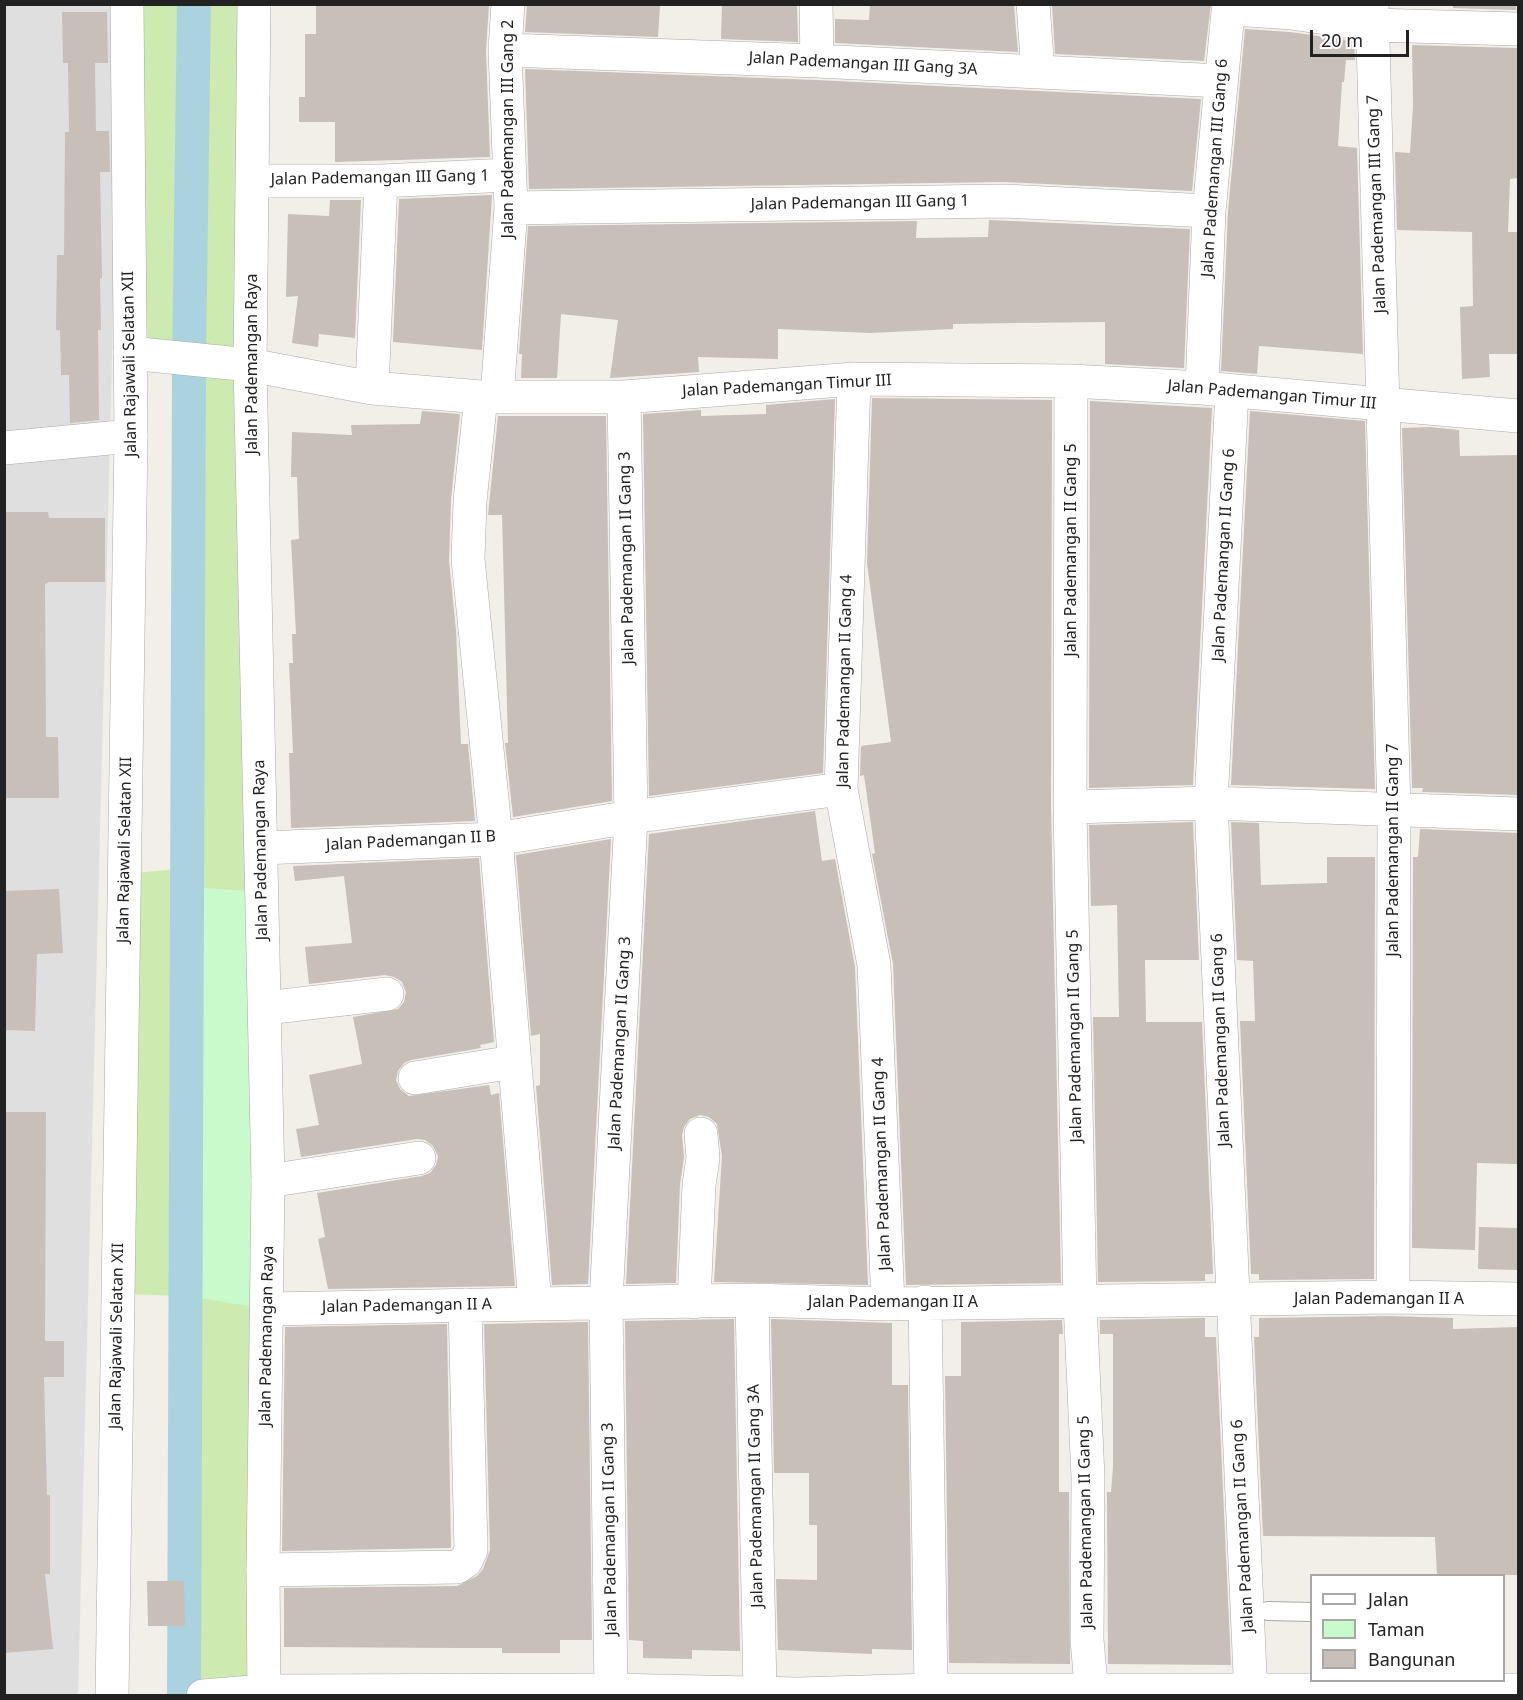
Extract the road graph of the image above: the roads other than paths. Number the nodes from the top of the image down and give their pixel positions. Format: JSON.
{"nodes":[{"id":1,"x":127,"y":4,"type":"edge"},
{"id":2,"x":255,"y":4,"type":"edge"},
{"id":3,"x":508,"y":4,"type":"edge"},
{"id":4,"x":816,"y":4,"type":"edge"},
{"id":5,"x":1033,"y":4,"type":"edge"},
{"id":6,"x":1292,"y":9,"type":"edge"},
{"id":7,"x":1372,"y":15,"type":"edge"},
{"id":8,"x":1518,"y":29,"type":"edge"},
{"id":9,"x":505,"y":51,"type":"junction"},
{"id":10,"x":817,"y":61,"type":"junction"},
{"id":11,"x":1038,"y":72,"type":"junction"},
{"id":12,"x":1221,"y":81,"type":"junction"},
{"id":13,"x":508,"y":176,"type":"junction"},
{"id":14,"x":252,"y":181,"type":"junction"},
{"id":15,"x":381,"y":181,"type":"junction"},
{"id":16,"x":511,"y":208,"type":"junction"},
{"id":17,"x":1209,"y":211,"type":"junction"},
{"id":18,"x":130,"y":353,"type":"junction"},
{"id":19,"x":240,"y":364,"type":"junction"},
{"id":20,"x":854,"y":379,"type":"junction"},
{"id":21,"x":1071,"y":381,"type":"junction"},
{"id":22,"x":372,"y":388,"type":"junction"},
{"id":23,"x":1217,"y":390,"type":"junction"},
{"id":24,"x":489,"y":397,"type":"junction"},
{"id":25,"x":624,"y":397,"type":"junction"},
{"id":26,"x":1384,"y":404,"type":"junction"},
{"id":27,"x":1518,"y":416,"type":"edge"},
{"id":28,"x":131,"y":436,"type":"junction"},
{"id":29,"x":4,"y":448,"type":"edge"},
{"id":30,"x":841,"y":789,"type":"junction"},
{"id":31,"x":1211,"y":802,"type":"junction"},
{"id":32,"x":1070,"y":807,"type":"junction"},
{"id":33,"x":1394,"y":811,"type":"junction"},
{"id":34,"x":1518,"y":814,"type":"edge"},
{"id":35,"x":631,"y":817,"type":"junction"},
{"id":36,"x":496,"y":839,"type":"junction"},
{"id":37,"x":261,"y":848,"type":"junction"},
{"id":38,"x":387,"y":994,"type":"dead end"},
{"id":39,"x":265,"y":1008,"type":"junction"},
{"id":40,"x":513,"y":1062,"type":"junction"},
{"id":41,"x":415,"y":1078,"type":"dead end"},
{"id":42,"x":701,"y":1134,"type":"dead end"},
{"id":43,"x":419,"y":1158,"type":"dead end"},
{"id":44,"x":268,"y":1181,"type":"junction"},
{"id":45,"x":1394,"y":1297,"type":"junction"},
{"id":46,"x":1518,"y":1299,"type":"edge"},
{"id":47,"x":752,"y":1300,"type":"junction"},
{"id":48,"x":1232,"y":1300,"type":"junction"},
{"id":49,"x":606,"y":1302,"type":"junction"},
{"id":50,"x":694,"y":1302,"type":"junction"},
{"id":51,"x":925,"y":1302,"type":"junction"},
{"id":52,"x":535,"y":1303,"type":"junction"},
{"id":53,"x":1080,"y":1303,"type":"junction"},
{"id":54,"x":888,"y":1304,"type":"junction"},
{"id":55,"x":465,"y":1305,"type":"junction"},
{"id":56,"x":268,"y":1309,"type":"junction"},
{"id":57,"x":262,"y":1570,"type":"junction"},
{"id":58,"x":1268,"y":1611,"type":"dead end"},
{"id":59,"x":1310,"y":1612,"type":"edge"},
{"id":60,"x":1401,"y":1690,"type":"edge"},
{"id":61,"x":1518,"y":1690,"type":"edge"},
{"id":62,"x":760,"y":1692,"type":"junction"},
{"id":63,"x":938,"y":1692,"type":"edge"},
{"id":64,"x":1251,"y":1692,"type":"edge"},
{"id":65,"x":259,"y":1693,"type":"edge"},
{"id":66,"x":459,"y":1693,"type":"edge"},
{"id":67,"x":611,"y":1693,"type":"edge"},
{"id":68,"x":1091,"y":1693,"type":"edge"},
{"id":69,"x":112,"y":1695,"type":"edge"},
{"id":70,"x":203,"y":1695,"type":"edge"},
{"id":71,"x":798,"y":1695,"type":"edge"}],
"edges":[{"from":1,"to":18,"type":"street","name":"Jalan Rajawali Selatan XII"},
{"from":2,"to":14,"type":"street","name":"Jalan Pademangan Raya"},
{"from":3,"to":9,"type":"street","name":"Jalan Pademangan III Gang 2"},
{"from":4,"to":10,"type":"street"},
{"from":5,"to":11,"type":"street"},
{"from":6,"to":7,"type":"street","name":"Jalan Pademangan III Gang 6"},
{"from":6,"to":12,"type":"street","name":"Jalan Pademangan III Gang 6"},
{"from":7,"to":8,"type":"street","name":"Jalan Pademangan III Gang 6"},
{"from":7,"to":26,"type":"street","name":"Jalan Pademangan III Gang 7"},
{"from":9,"to":10,"type":"street","name":"Jalan Pademangan III Gang 3A"},
{"from":9,"to":13,"type":"street","name":"Jalan Pademangan III Gang 2"},
{"from":10,"to":11,"type":"street","name":"Jalan Pademangan III Gang 3A"},
{"from":11,"to":12,"type":"street","name":"Jalan Pademangan III Gang 3A"},
{"from":12,"to":17,"type":"street","name":"Jalan Pademangan III Gang 6"},
{"from":13,"to":15,"type":"street","name":"Jalan Pademangan III Gang 1"},
{"from":13,"to":16,"type":"street","name":"Jalan Pademangan III Gang 2"},
{"from":14,"to":15,"type":"street","name":"Jalan Pademangan III Gang 1"},
{"from":14,"to":19,"type":"street","name":"Jalan Pademangan Raya"},
{"from":15,"to":22,"type":"street"},
{"from":16,"to":17,"type":"street","name":"Jalan Pademangan III Gang 1"},
{"from":16,"to":24,"type":"street","name":"Jalan Pademangan III Gang 2"},
{"from":17,"to":23,"type":"street","name":"Jalan Pademangan III Gang 6"},
{"from":18,"to":19,"type":"street","name":"Jalan Pademangan Timur III"},
{"from":18,"to":28,"type":"street","name":"Jalan Rajawali Selatan XII"},
{"from":19,"to":22,"type":"street","name":"Jalan Pademangan Timur III"},
{"from":19,"to":37,"type":"street","name":"Jalan Pademangan Raya"},
{"from":20,"to":21,"type":"street","name":"Jalan Pademangan Timur III"},
{"from":20,"to":25,"type":"street","name":"Jalan Pademangan Timur III"},
{"from":20,"to":30,"type":"street","name":"Jalan Pademangan II Gang 4"},
{"from":21,"to":23,"type":"street","name":"Jalan Pademangan Timur III"},
{"from":21,"to":32,"type":"street","name":"Jalan Pademangan II Gang 5"},
{"from":22,"to":24,"type":"street","name":"Jalan Pademangan Timur III"},
{"from":23,"to":26,"type":"street","name":"Jalan Pademangan Timur III"},
{"from":23,"to":31,"type":"street","name":"Jalan Pademangan II Gang 6"},
{"from":24,"to":25,"type":"street","name":"Jalan Pademangan Timur III"},
{"from":24,"to":36,"type":"street","name":"Jalan Pademangan III Gang 2"},
{"from":25,"to":35,"type":"street","name":"Jalan Pademangan II Gang 3"},
{"from":26,"to":27,"type":"street","name":"Jalan Pademangan Timur III"},
{"from":26,"to":33,"type":"street","name":"Jalan Pademangan II Gang 7"},
{"from":28,"to":29,"type":"street"},
{"from":28,"to":69,"type":"street","name":"Jalan Rajawali Selatan XII"},
{"from":30,"to":35,"type":"street","name":"Jalan Pademangan II B"},
{"from":30,"to":54,"type":"street","name":"Jalan Pademangan II Gang 4"},
{"from":31,"to":32,"type":"street"},
{"from":31,"to":33,"type":"street"},
{"from":31,"to":48,"type":"street","name":"Jalan Pademangan II Gang 6"},
{"from":32,"to":53,"type":"street","name":"Jalan Pademangan II Gang 5"},
{"from":33,"to":34,"type":"street"},
{"from":33,"to":45,"type":"street","name":"Jalan Pademangan II Gang 7"},
{"from":35,"to":36,"type":"street","name":"Jalan Pademangan II B"},
{"from":35,"to":49,"type":"street","name":"Jalan Pademangan II Gang 3"},
{"from":36,"to":37,"type":"street","name":"Jalan Pademangan II B"},
{"from":36,"to":40,"type":"street","name":"Jalan Pademangan III Gang 2"},
{"from":37,"to":39,"type":"street","name":"Jalan Pademangan Raya"},
{"from":38,"to":39,"type":"street"},
{"from":39,"to":44,"type":"street","name":"Jalan Pademangan Raya"},
{"from":40,"to":41,"type":"street"},
{"from":40,"to":52,"type":"street","name":"Jalan Pademangan III Gang 2"},
{"from":42,"to":50,"type":"street"},
{"from":43,"to":44,"type":"street"},
{"from":44,"to":56,"type":"street","name":"Jalan Pademangan Raya"},
{"from":45,"to":46,"type":"street","name":"Jalan Pademangan II A"},
{"from":45,"to":48,"type":"street","name":"Jalan Pademangan II A"},
{"from":47,"to":50,"type":"street","name":"Jalan Pademangan II A"},
{"from":47,"to":54,"type":"street","name":"Jalan Pademangan II A"},
{"from":47,"to":62,"type":"street","name":"Jalan Pademangan II Gang 3A"},
{"from":48,"to":53,"type":"street","name":"Jalan Pademangan II A"},
{"from":48,"to":64,"type":"street","name":"Jalan Pademangan II Gang 6"},
{"from":49,"to":50,"type":"street","name":"Jalan Pademangan II A"},
{"from":49,"to":52,"type":"street","name":"Jalan Pademangan II A"},
{"from":49,"to":67,"type":"street","name":"Jalan Pademangan II Gang 3"},
{"from":51,"to":53,"type":"street","name":"Jalan Pademangan II A"},
{"from":51,"to":54,"type":"street","name":"Jalan Pademangan II A"},
{"from":51,"to":63,"type":"street"},
{"from":52,"to":55,"type":"street","name":"Jalan Pademangan II A"},
{"from":53,"to":68,"type":"street","name":"Jalan Pademangan II Gang 5"},
{"from":55,"to":56,"type":"street","name":"Jalan Pademangan II A"},
{"from":55,"to":57,"type":"street"},
{"from":56,"to":57,"type":"street","name":"Jalan Pademangan Raya"},
{"from":57,"to":65,"type":"street","name":"Jalan Pademangan Raya"},
{"from":58,"to":59,"type":"lane"},
{"from":60,"to":61,"type":"street"},
{"from":60,"to":64,"type":"street"},
{"from":62,"to":67,"type":"street"},
{"from":62,"to":71,"type":"street"},
{"from":63,"to":68,"type":"street"},
{"from":63,"to":71,"type":"street"},
{"from":64,"to":68,"type":"street"},
{"from":65,"to":66,"type":"street"},
{"from":65,"to":70,"type":"street"},
{"from":66,"to":67,"type":"street"}]}
